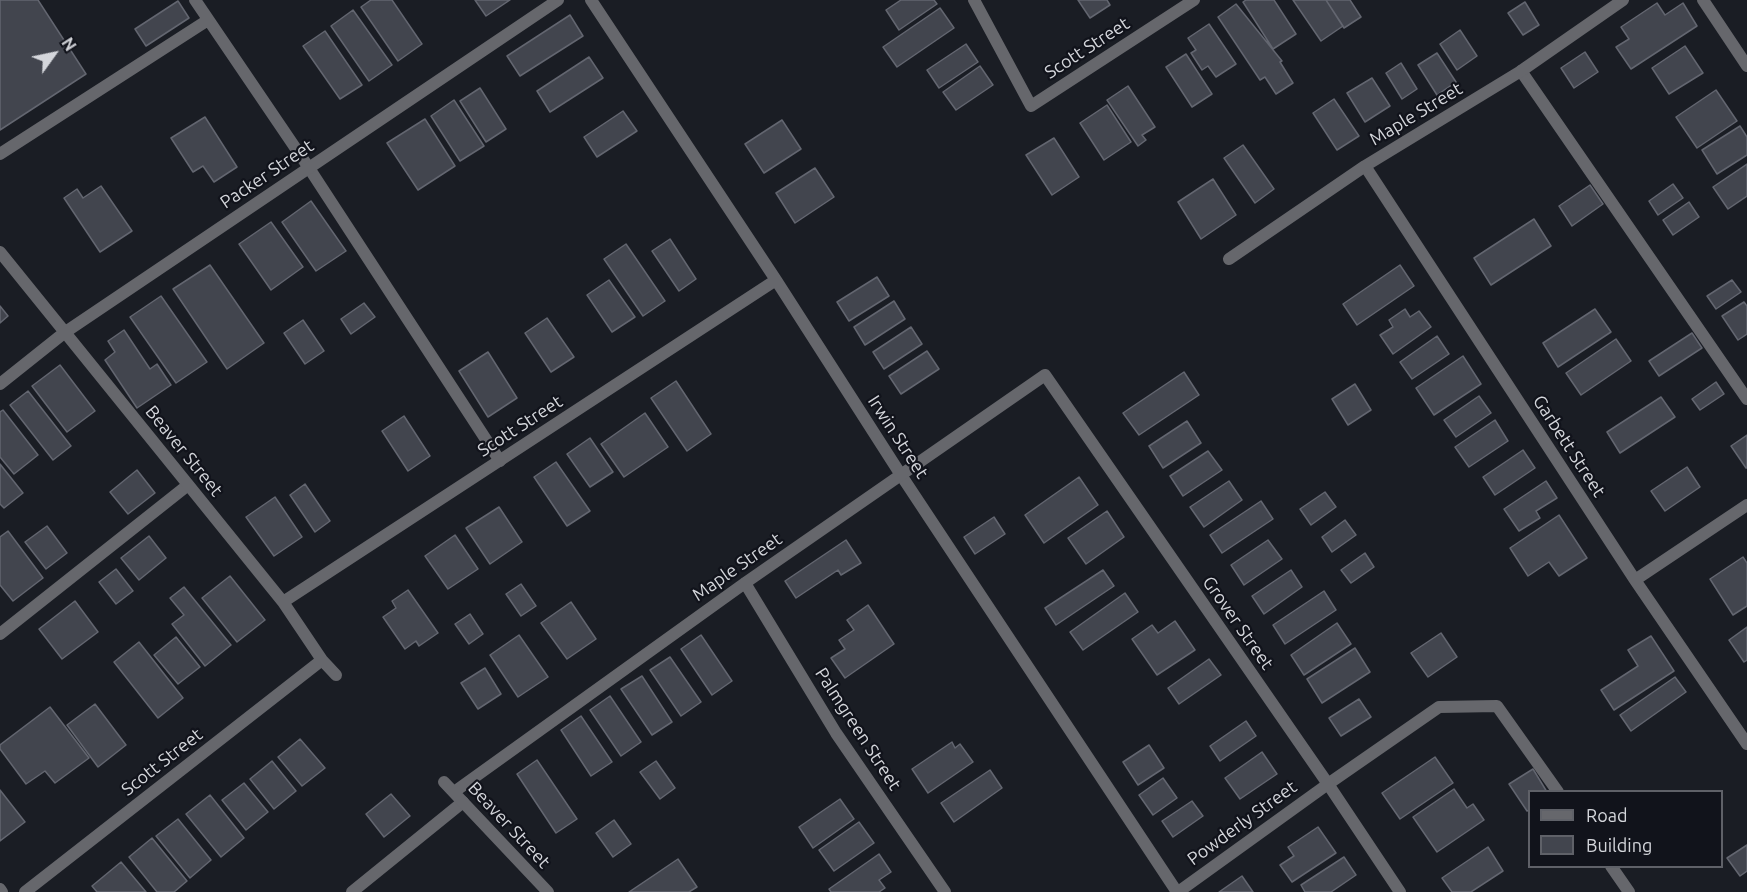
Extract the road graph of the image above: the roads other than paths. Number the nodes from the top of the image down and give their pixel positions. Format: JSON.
{"nodes":[{"id":1,"x":195,"y":0,"type":"edge"},
{"id":2,"x":558,"y":0,"type":"edge"},
{"id":3,"x":591,"y":0,"type":"edge"},
{"id":4,"x":974,"y":0,"type":"edge"},
{"id":5,"x":1194,"y":0,"type":"edge"},
{"id":6,"x":1623,"y":0,"type":"edge"},
{"id":7,"x":1703,"y":0,"type":"edge"},
{"id":8,"x":208,"y":20,"type":"junction"},
{"id":9,"x":1747,"y":66,"type":"edge"},
{"id":10,"x":1521,"y":71,"type":"junction"},
{"id":11,"x":0,"y":154,"type":"edge"},
{"id":12,"x":1365,"y":166,"type":"junction"},
{"id":13,"x":309,"y":168,"type":"junction"},
{"id":14,"x":0,"y":252,"type":"edge"},
{"id":15,"x":1229,"y":259,"type":"dead end"},
{"id":16,"x":776,"y":280,"type":"junction"},
{"id":17,"x":64,"y":333,"type":"junction"},
{"id":18,"x":1045,"y":375,"type":"joint"},
{"id":19,"x":0,"y":384,"type":"edge"},
{"id":20,"x":1747,"y":399,"type":"edge"},
{"id":21,"x":500,"y":461,"type":"junction"},
{"id":22,"x":901,"y":476,"type":"junction"},
{"id":23,"x":188,"y":484,"type":"junction"},
{"id":24,"x":1747,"y":505,"type":"edge"},
{"id":25,"x":1635,"y":580,"type":"junction"},
{"id":26,"x":745,"y":583,"type":"junction"},
{"id":27,"x":283,"y":602,"type":"junction"},
{"id":28,"x":0,"y":634,"type":"edge"},
{"id":29,"x":322,"y":660,"type":"junction"},
{"id":30,"x":336,"y":675,"type":"dead end"},
{"id":31,"x":1747,"y":744,"type":"edge"},
{"id":32,"x":444,"y":782,"type":"dead end"},
{"id":33,"x":1328,"y":784,"type":"junction"},
{"id":34,"x":1557,"y":790,"type":"edge"},
{"id":35,"x":454,"y":792,"type":"junction"},
{"id":36,"x":463,"y":802,"type":"junction"},
{"id":37,"x":1612,"y":868,"type":"edge"},
{"id":38,"x":25,"y":892,"type":"edge"},
{"id":39,"x":352,"y":892,"type":"edge"},
{"id":40,"x":548,"y":892,"type":"edge"},
{"id":41,"x":945,"y":892,"type":"edge"},
{"id":42,"x":1177,"y":892,"type":"edge"},
{"id":43,"x":1400,"y":892,"type":"edge"},
{"id":44,"x":1629,"y":892,"type":"edge"}],
"edges":[{"from":1,"to":8,"type":"street"},
{"from":2,"to":13,"type":"street","name":"Packer Street"},
{"from":3,"to":16,"type":"street","name":"Irwin Street"},
{"from":4,"to":5,"type":"street","name":"Scott Street"},
{"from":6,"to":10,"type":"street","name":"Maple Street"},
{"from":7,"to":9,"type":"street"},
{"from":8,"to":11,"type":"street"},
{"from":8,"to":13,"type":"street"},
{"from":10,"to":12,"type":"street","name":"Maple Street"},
{"from":10,"to":20,"type":"street"},
{"from":12,"to":15,"type":"street","name":"Maple Street"},
{"from":12,"to":25,"type":"street","name":"Garbett Street"},
{"from":13,"to":17,"type":"street","name":"Packer Street"},
{"from":13,"to":21,"type":"street"},
{"from":14,"to":17,"type":"street","name":"Beaver Street"},
{"from":16,"to":21,"type":"street","name":"Scott Street"},
{"from":16,"to":22,"type":"street","name":"Irwin Street"},
{"from":17,"to":19,"type":"street","name":"Packer Street"},
{"from":17,"to":23,"type":"street","name":"Beaver Street"},
{"from":18,"to":22,"type":"street","name":"Maple Street"},
{"from":18,"to":33,"type":"street","name":"Grover Street"},
{"from":21,"to":27,"type":"street","name":"Scott Street"},
{"from":22,"to":26,"type":"street","name":"Maple Street"},
{"from":22,"to":42,"type":"street","name":"Irwin Street"},
{"from":23,"to":27,"type":"street","name":"Beaver Street"},
{"from":23,"to":28,"type":"street"},
{"from":24,"to":25,"type":"street"},
{"from":25,"to":31,"type":"street","name":"Garbett Street"},
{"from":26,"to":35,"type":"street","name":"Maple Street"},
{"from":26,"to":41,"type":"street","name":"Palmgreen Street"},
{"from":27,"to":29,"type":"street","name":"Beaver Street"},
{"from":29,"to":30,"type":"street","name":"Beaver Street"},
{"from":29,"to":38,"type":"street","name":"Scott Street"},
{"from":32,"to":35,"type":"street","name":"Beaver Street"},
{"from":33,"to":34,"type":"street","name":"Powderly Street"},
{"from":33,"to":42,"type":"street","name":"Powderly Street"},
{"from":33,"to":43,"type":"street","name":"Grover Street"},
{"from":35,"to":36,"type":"street","name":"Beaver Street"},
{"from":36,"to":39,"type":"street"},
{"from":36,"to":40,"type":"street","name":"Beaver Street"},
{"from":37,"to":44,"type":"street"}]}
